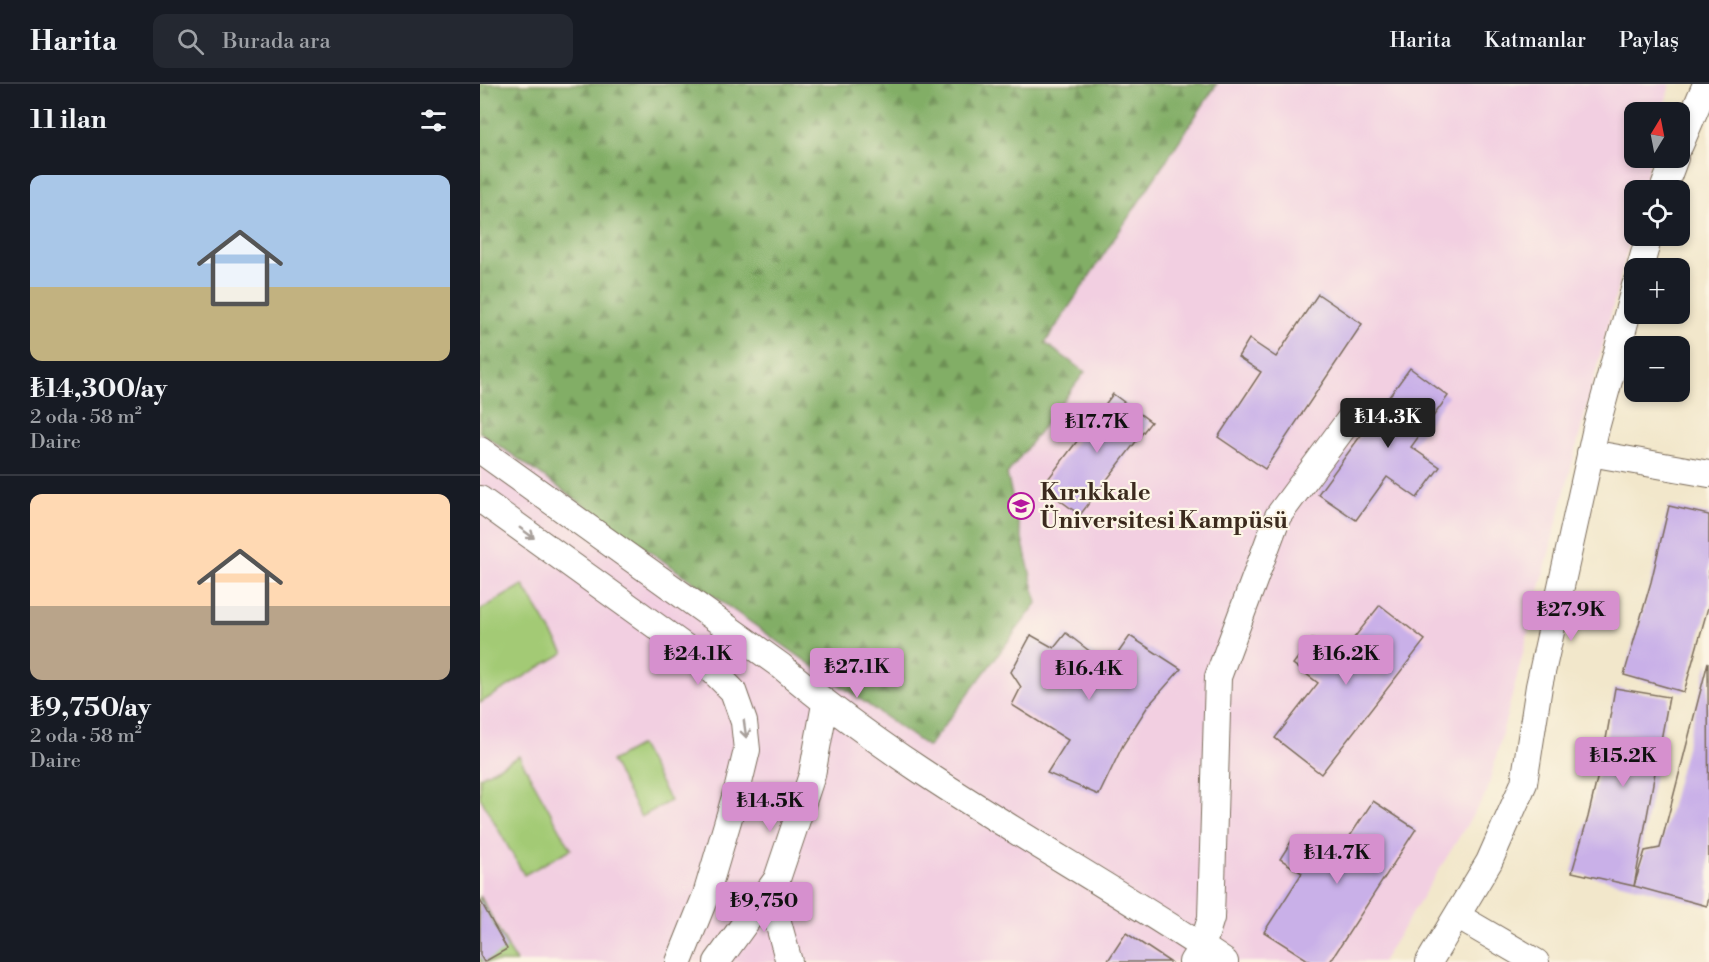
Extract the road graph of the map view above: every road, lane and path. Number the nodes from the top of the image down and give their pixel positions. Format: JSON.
{"nodes":[{"id":1,"x":1706,"y":84,"type":"edge"},
{"id":2,"x":1700,"y":114,"type":"edge"},
{"id":3,"x":1690,"y":130,"type":"edge"},
{"id":4,"x":1625,"y":324,"type":"edge"},
{"id":5,"x":1352,"y":416,"type":"dead end"},
{"id":6,"x":1590,"y":453,"type":"junction"},
{"id":7,"x":483,"y":459,"type":"edge"},
{"id":8,"x":1709,"y":474,"type":"edge"},
{"id":9,"x":480,"y":499,"type":"edge"},
{"id":10,"x":825,"y":704,"type":"junction"},
{"id":11,"x":777,"y":879,"type":"junction"},
{"id":12,"x":1457,"y":916,"type":"junction"},
{"id":13,"x":1197,"y":954,"type":"edge"},
{"id":14,"x":679,"y":962,"type":"edge"},
{"id":15,"x":717,"y":962,"type":"edge"},
{"id":16,"x":789,"y":962,"type":"edge"},
{"id":17,"x":1225,"y":962,"type":"edge"},
{"id":18,"x":1429,"y":962,"type":"edge"},
{"id":19,"x":1536,"y":962,"type":"edge"}],
"edges":[{"from":1,"to":2,"type":"street"},
{"from":2,"to":3,"type":"street"},
{"from":4,"to":6,"type":"street"},
{"from":5,"to":13,"type":"street"},
{"from":6,"to":8,"type":"street"},
{"from":6,"to":12,"type":"street"},
{"from":7,"to":10,"type":"street"},
{"from":9,"to":14,"type":"street","one_way":true},
{"from":10,"to":11,"type":"street"},
{"from":10,"to":13,"type":"street"},
{"from":11,"to":15,"type":"street"},
{"from":11,"to":16,"type":"street"},
{"from":12,"to":18,"type":"street"},
{"from":12,"to":19,"type":"street"},
{"from":13,"to":17,"type":"street"}]}
